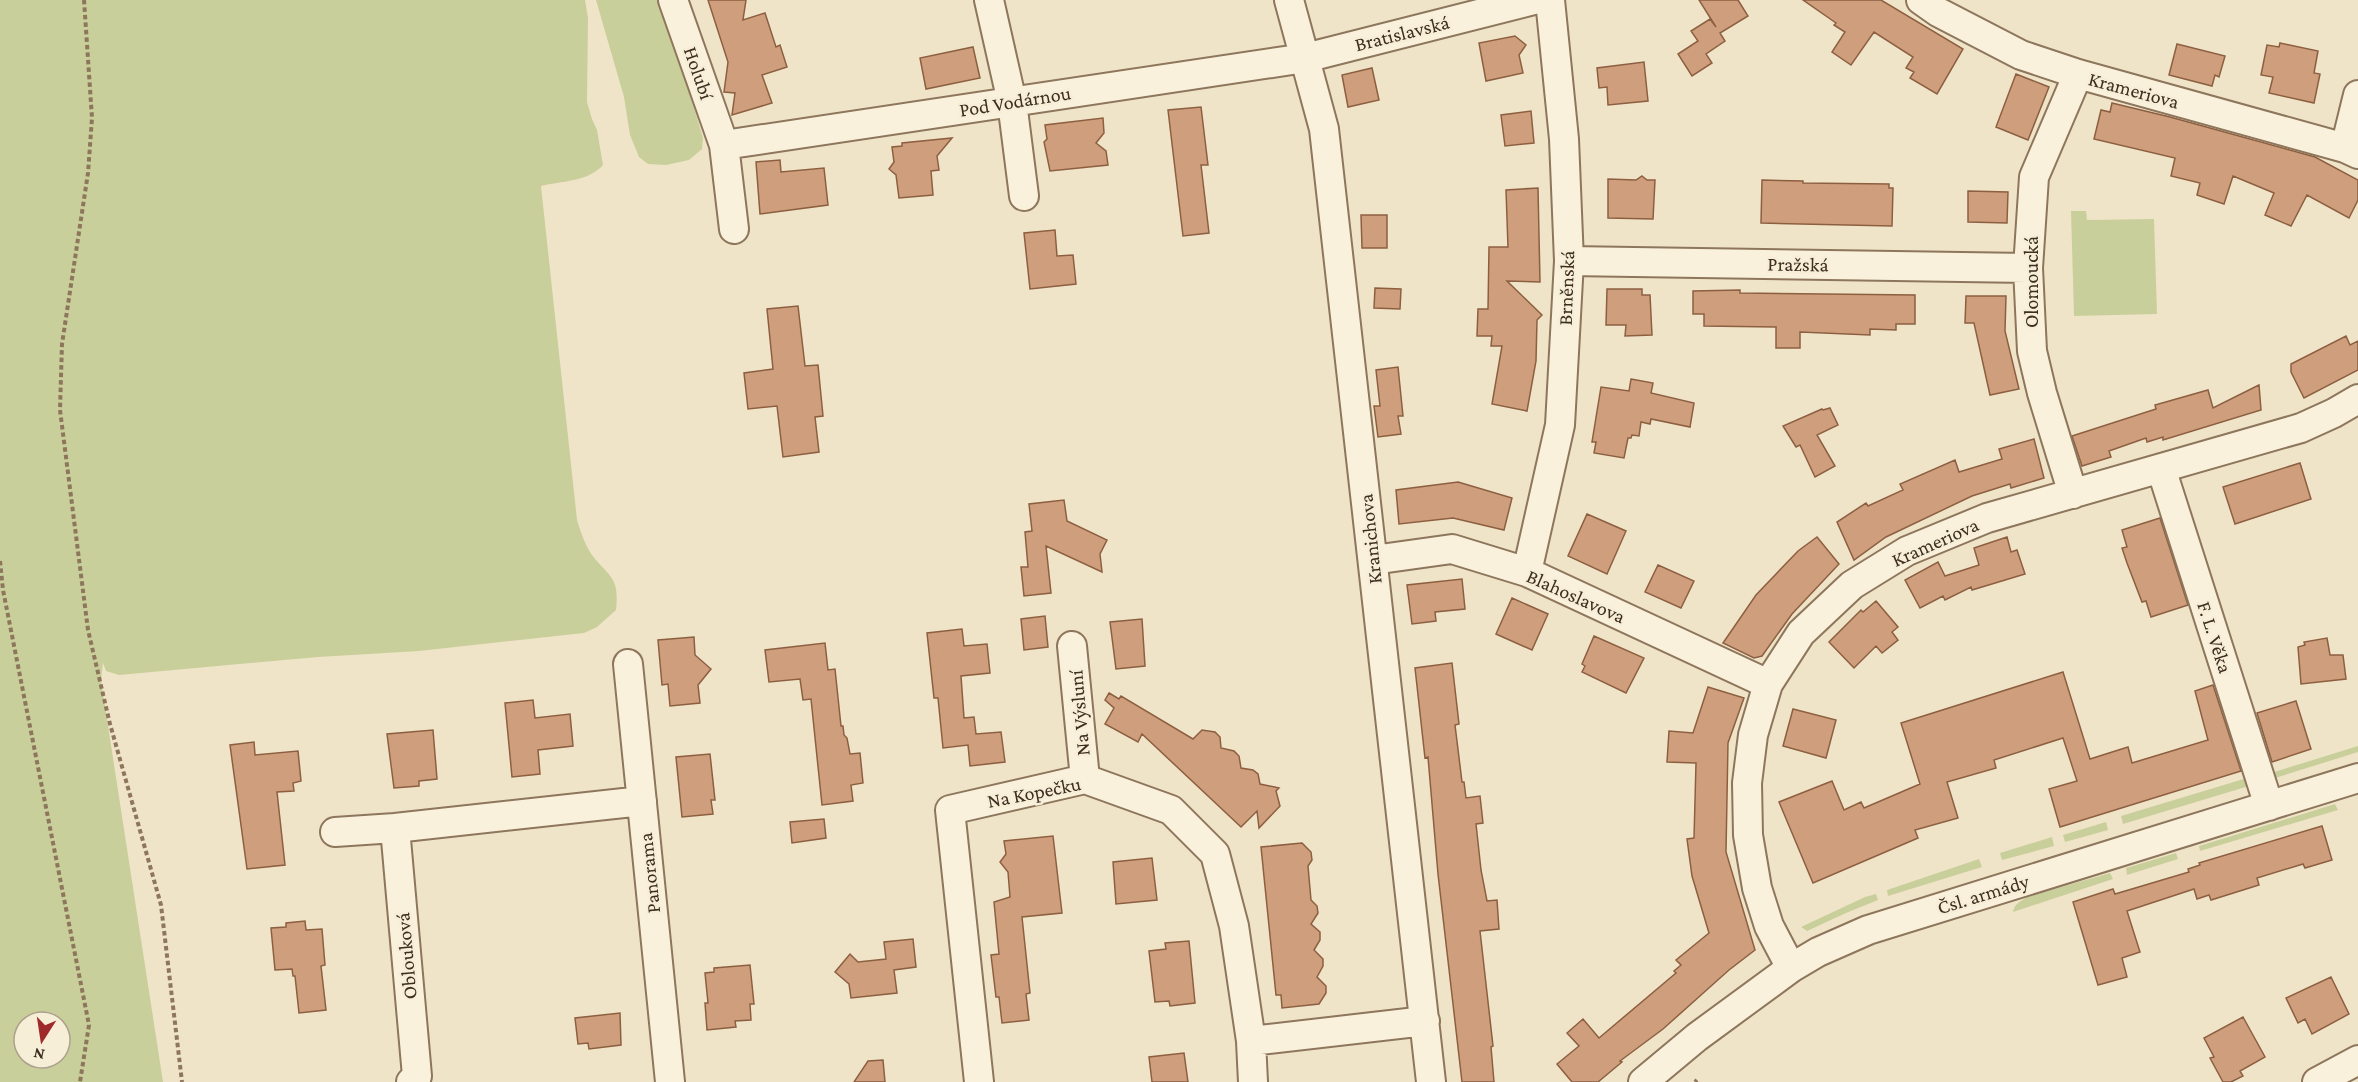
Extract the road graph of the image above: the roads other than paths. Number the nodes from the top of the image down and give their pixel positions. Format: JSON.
{"nodes":[{"id":1,"x":673,"y":0,"type":"edge"},
{"id":2,"x":989,"y":0,"type":"edge"},
{"id":3,"x":1289,"y":0,"type":"edge"},
{"id":4,"x":1534,"y":0,"type":"edge"},
{"id":5,"x":1550,"y":0,"type":"edge"},
{"id":6,"x":1921,"y":0,"type":"edge"},
{"id":7,"x":1305,"y":58,"type":"junction"},
{"id":8,"x":2078,"y":74,"type":"junction"},
{"id":9,"x":2358,"y":95,"type":"edge"},
{"id":10,"x":1012,"y":102,"type":"junction"},
{"id":11,"x":724,"y":145,"type":"junction"},
{"id":12,"x":2352,"y":151,"type":"edge"},
{"id":13,"x":1024,"y":196,"type":"dead end"},
{"id":14,"x":734,"y":229,"type":"dead end"},
{"id":15,"x":1569,"y":261,"type":"junction"},
{"id":16,"x":2028,"y":268,"type":"junction"},
{"id":17,"x":2358,"y":399,"type":"edge"},
{"id":18,"x":2161,"y":468,"type":"junction"},
{"id":19,"x":2073,"y":494,"type":"junction"},
{"id":20,"x":1373,"y":560,"type":"junction"},
{"id":21,"x":1527,"y":572,"type":"junction"},
{"id":22,"x":1072,"y":646,"type":"dead end"},
{"id":23,"x":628,"y":664,"type":"dead end"},
{"id":24,"x":1768,"y":684,"type":"junction"},
{"id":25,"x":2358,"y":778,"type":"edge"},
{"id":26,"x":1085,"y":779,"type":"junction"},
{"id":27,"x":642,"y":801,"type":"junction"},
{"id":28,"x":2269,"y":806,"type":"junction"},
{"id":29,"x":394,"y":828,"type":"junction"},
{"id":30,"x":335,"y":832,"type":"dead end"},
{"id":31,"x":1791,"y":968,"type":"junction"},
{"id":32,"x":1425,"y":1021,"type":"junction"},
{"id":33,"x":1251,"y":1041,"type":"junction"},
{"id":34,"x":2358,"y":1059,"type":"edge"},
{"id":35,"x":1673,"y":1079,"type":"edge"},
{"id":36,"x":411,"y":1082,"type":"edge"},
{"id":37,"x":670,"y":1082,"type":"edge"},
{"id":38,"x":979,"y":1082,"type":"edge"},
{"id":39,"x":1252,"y":1082,"type":"edge"},
{"id":40,"x":1431,"y":1082,"type":"edge"},
{"id":41,"x":2317,"y":1082,"type":"edge"}],
"edges":[{"from":1,"to":11,"type":"street","name":"Holubí"},
{"from":2,"to":10,"type":"street"},
{"from":3,"to":7,"type":"street","name":"Kranichova"},
{"from":4,"to":7,"type":"street","name":"Bratislavská"},
{"from":5,"to":15,"type":"street","name":"Brněnská"},
{"from":6,"to":8,"type":"street","name":"Krameriova"},
{"from":7,"to":10,"type":"street","name":"Pod Vodárnou"},
{"from":7,"to":20,"type":"street","name":"Kranichova"},
{"from":8,"to":12,"type":"street","name":"Krameriova"},
{"from":8,"to":16,"type":"street","name":"Olomoucká"},
{"from":9,"to":12,"type":"street"},
{"from":10,"to":11,"type":"street","name":"Pod Vodárnou"},
{"from":10,"to":13,"type":"street"},
{"from":11,"to":14,"type":"street","name":"Holubí"},
{"from":15,"to":16,"type":"street","name":"Pražská"},
{"from":15,"to":21,"type":"street","name":"Brněnská"},
{"from":16,"to":19,"type":"street","name":"Olomoucká"},
{"from":17,"to":18,"type":"street","name":"Krameriova"},
{"from":18,"to":19,"type":"street","name":"Krameriova"},
{"from":18,"to":28,"type":"street","name":"F. L. Věka"},
{"from":19,"to":24,"type":"street","name":"Krameriova"},
{"from":20,"to":21,"type":"street","name":"Blahoslavova"},
{"from":20,"to":32,"type":"street","name":"Kranichova"},
{"from":21,"to":24,"type":"street","name":"Blahoslavova"},
{"from":22,"to":26,"type":"street","name":"Na Výsluní"},
{"from":23,"to":27,"type":"street","name":"Panorama"},
{"from":24,"to":31,"type":"street","name":"Krameriova"},
{"from":25,"to":28,"type":"street","name":"Čsl. armády"},
{"from":26,"to":33,"type":"street","name":"Na Kopečku"},
{"from":26,"to":38,"type":"street","name":"Na Kopečku"},
{"from":27,"to":29,"type":"street"},
{"from":27,"to":37,"type":"street","name":"Panorama"},
{"from":28,"to":31,"type":"street","name":"Čsl. armády"},
{"from":29,"to":30,"type":"street"},
{"from":29,"to":36,"type":"street","name":"Oblouková"},
{"from":31,"to":35,"type":"street","name":"Čsl. armády"},
{"from":32,"to":33,"type":"street"},
{"from":32,"to":40,"type":"street","name":"Kranichova"},
{"from":33,"to":39,"type":"street","name":"Na Kopečku"},
{"from":34,"to":41,"type":"street"}]}
